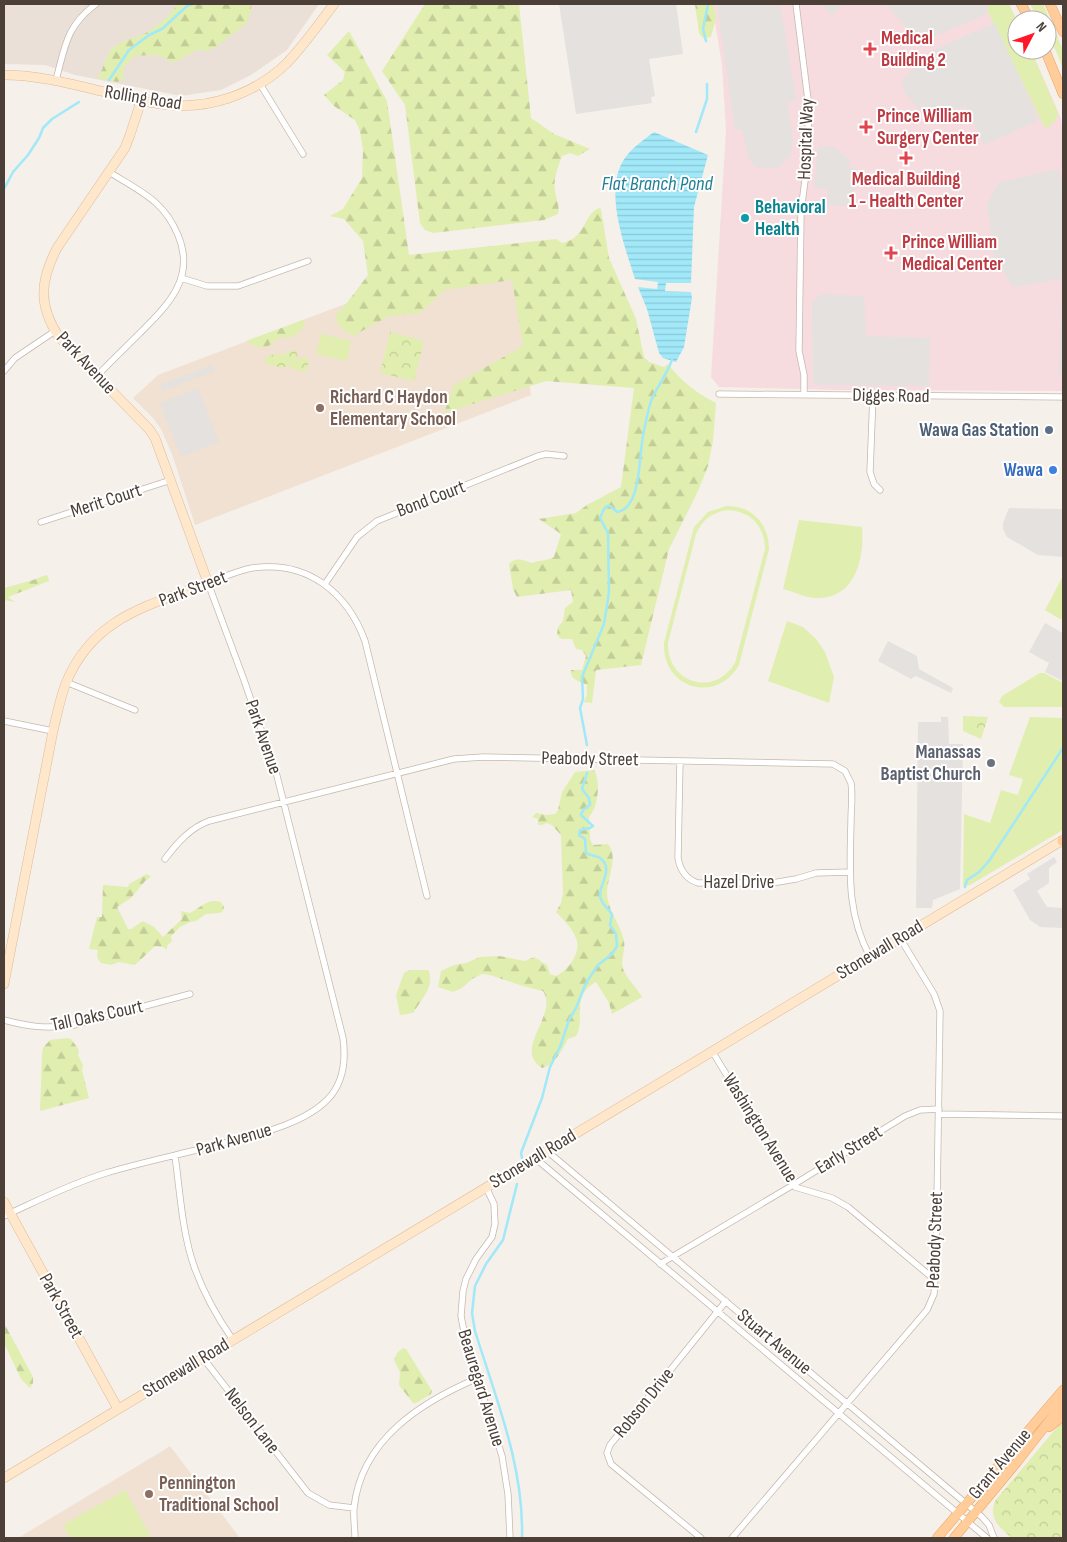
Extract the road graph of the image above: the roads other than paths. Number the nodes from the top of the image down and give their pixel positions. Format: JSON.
{"nodes":[{"id":1,"x":96,"y":4,"type":"edge"},
{"id":2,"x":334,"y":4,"type":"edge"},
{"id":3,"x":796,"y":4,"type":"edge"},
{"id":4,"x":1050,"y":4,"type":"edge"},
{"id":5,"x":1063,"y":32,"type":"edge"},
{"id":6,"x":1049,"y":60,"type":"edge"},
{"id":7,"x":4,"y":75,"type":"edge"},
{"id":8,"x":56,"y":80,"type":"junction"},
{"id":9,"x":260,"y":84,"type":"junction"},
{"id":10,"x":1063,"y":94,"type":"edge"},
{"id":11,"x":141,"y":101,"type":"junction"},
{"id":12,"x":303,"y":154,"type":"dead end"},
{"id":13,"x":109,"y":172,"type":"junction"},
{"id":14,"x":308,"y":261,"type":"dead end"},
{"id":15,"x":181,"y":278,"type":"junction"},
{"id":16,"x":55,"y":331,"type":"junction"},
{"id":17,"x":4,"y":371,"type":"edge"},
{"id":18,"x":97,"y":376,"type":"junction"},
{"id":19,"x":719,"y":394,"type":"dead end"},
{"id":20,"x":804,"y":394,"type":"junction"},
{"id":21,"x":873,"y":395,"type":"junction"},
{"id":22,"x":1063,"y":397,"type":"edge"},
{"id":23,"x":564,"y":456,"type":"dead end"},
{"id":24,"x":171,"y":480,"type":"junction"},
{"id":25,"x":880,"y":490,"type":"dead end"},
{"id":26,"x":41,"y":522,"type":"dead end"},
{"id":27,"x":208,"y":583,"type":"junction"},
{"id":28,"x":325,"y":584,"type":"junction"},
{"id":29,"x":66,"y":682,"type":"junction"},
{"id":30,"x":135,"y":710,"type":"dead end"},
{"id":31,"x":4,"y":721,"type":"edge"},
{"id":32,"x":53,"y":731,"type":"junction"},
{"id":33,"x":680,"y":761,"type":"junction"},
{"id":34,"x":397,"y":773,"type":"junction"},
{"id":35,"x":284,"y":802,"type":"junction"},
{"id":36,"x":1063,"y":841,"type":"edge"},
{"id":37,"x":165,"y":859,"type":"dead end"},
{"id":38,"x":850,"y":872,"type":"junction"},
{"id":39,"x":427,"y":896,"type":"dead end"},
{"id":40,"x":900,"y":938,"type":"junction"},
{"id":41,"x":870,"y":957,"type":"junction"},
{"id":42,"x":4,"y":984,"type":"edge"},
{"id":43,"x":190,"y":994,"type":"dead end"},
{"id":44,"x":4,"y":1020,"type":"edge"},
{"id":45,"x":712,"y":1051,"type":"junction"},
{"id":46,"x":939,"y":1111,"type":"junction"},
{"id":47,"x":1063,"y":1116,"type":"edge"},
{"id":48,"x":547,"y":1151,"type":"junction"},
{"id":49,"x":175,"y":1156,"type":"junction"},
{"id":50,"x":536,"y":1158,"type":"junction"},
{"id":51,"x":793,"y":1185,"type":"junction"},
{"id":52,"x":486,"y":1187,"type":"junction"},
{"id":53,"x":4,"y":1202,"type":"edge"},
{"id":54,"x":7,"y":1215,"type":"edge"},
{"id":55,"x":673,"y":1256,"type":"junction"},
{"id":56,"x":660,"y":1264,"type":"junction"},
{"id":57,"x":935,"y":1280,"type":"junction"},
{"id":58,"x":726,"y":1301,"type":"junction"},
{"id":59,"x":718,"y":1312,"type":"junction"},
{"id":60,"x":233,"y":1340,"type":"junction"},
{"id":61,"x":203,"y":1358,"type":"junction"},
{"id":62,"x":478,"y":1378,"type":"junction"},
{"id":63,"x":1062,"y":1390,"type":"edge"},
{"id":64,"x":847,"y":1403,"type":"junction"},
{"id":65,"x":1063,"y":1403,"type":"edge"},
{"id":66,"x":118,"y":1409,"type":"junction"},
{"id":67,"x":838,"y":1413,"type":"junction"},
{"id":68,"x":1063,"y":1416,"type":"edge"},
{"id":69,"x":1038,"y":1434,"type":"junction"},
{"id":70,"x":4,"y":1478,"type":"edge"},
{"id":71,"x":966,"y":1503,"type":"junction"},
{"id":72,"x":354,"y":1508,"type":"junction"},
{"id":73,"x":976,"y":1512,"type":"junction"},
{"id":74,"x":958,"y":1514,"type":"junction"},
{"id":75,"x":968,"y":1522,"type":"junction"},
{"id":76,"x":355,"y":1538,"type":"edge"},
{"id":77,"x":510,"y":1538,"type":"edge"},
{"id":78,"x":701,"y":1538,"type":"edge"},
{"id":79,"x":732,"y":1538,"type":"edge"},
{"id":80,"x":937,"y":1538,"type":"edge"},
{"id":81,"x":954,"y":1538,"type":"edge"},
{"id":82,"x":987,"y":1538,"type":"edge"},
{"id":83,"x":994,"y":1538,"type":"edge"}],
"edges":[{"from":1,"to":8,"type":"street"},
{"from":2,"to":9,"type":"street","name":"Rolling Road"},
{"from":3,"to":20,"type":"street","name":"Hospital Way"},
{"from":4,"to":5,"type":"main road"},
{"from":6,"to":10,"type":"main road"},
{"from":7,"to":8,"type":"street","name":"Rolling Road"},
{"from":8,"to":11,"type":"street","name":"Rolling Road"},
{"from":9,"to":11,"type":"street","name":"Rolling Road"},
{"from":9,"to":12,"type":"street"},
{"from":11,"to":13,"type":"street","name":"Park Avenue"},
{"from":13,"to":15,"type":"street"},
{"from":13,"to":16,"type":"street","name":"Park Avenue"},
{"from":14,"to":15,"type":"street"},
{"from":15,"to":18,"type":"street"},
{"from":16,"to":17,"type":"street"},
{"from":16,"to":18,"type":"street","name":"Park Avenue"},
{"from":18,"to":24,"type":"street","name":"Park Avenue"},
{"from":19,"to":20,"type":"street","name":"Digges Road"},
{"from":20,"to":21,"type":"street","name":"Digges Road"},
{"from":21,"to":22,"type":"street","name":"Digges Road"},
{"from":21,"to":25,"type":"street"},
{"from":23,"to":28,"type":"street","name":"Bond Court"},
{"from":24,"to":26,"type":"street","name":"Merit Court"},
{"from":24,"to":27,"type":"street","name":"Park Avenue"},
{"from":27,"to":28,"type":"street","name":"Park Street"},
{"from":27,"to":29,"type":"street","name":"Park Street"},
{"from":27,"to":35,"type":"street","name":"Park Avenue"},
{"from":28,"to":34,"type":"street","name":"Park Street"},
{"from":29,"to":30,"type":"street"},
{"from":29,"to":32,"type":"street","name":"Park Street"},
{"from":31,"to":32,"type":"street"},
{"from":32,"to":42,"type":"street","name":"Park Street"},
{"from":33,"to":34,"type":"street","name":"Peabody Street"},
{"from":33,"to":38,"type":"street","name":"Peabody Street"},
{"from":33,"to":38,"type":"street","name":"Hazel Drive"},
{"from":34,"to":35,"type":"street","name":"Peabody Street"},
{"from":34,"to":39,"type":"street","name":"Park Street"},
{"from":35,"to":37,"type":"street","name":"Peabody Street"},
{"from":35,"to":49,"type":"street","name":"Park Avenue"},
{"from":36,"to":40,"type":"street","name":"Stonewall Road"},
{"from":38,"to":41,"type":"street","name":"Peabody Street"},
{"from":40,"to":41,"type":"street","name":"Stonewall Road"},
{"from":40,"to":46,"type":"street","name":"Peabody Street"},
{"from":41,"to":45,"type":"street","name":"Stonewall Road"},
{"from":43,"to":44,"type":"street","name":"Tall Oaks Court"},
{"from":45,"to":48,"type":"street","name":"Stonewall Road"},
{"from":45,"to":51,"type":"street","name":"Washington Avenue"},
{"from":46,"to":47,"type":"street","name":"Early Street"},
{"from":46,"to":51,"type":"street","name":"Early Street"},
{"from":46,"to":57,"type":"street","name":"Peabody Street"},
{"from":48,"to":50,"type":"street","name":"Stonewall Road"},
{"from":48,"to":55,"type":"street","name":"Stuart Avenue"},
{"from":49,"to":54,"type":"street","name":"Park Avenue"},
{"from":49,"to":60,"type":"street"},
{"from":50,"to":52,"type":"street","name":"Stonewall Road"},
{"from":50,"to":56,"type":"street","name":"Stuart Avenue"},
{"from":51,"to":55,"type":"street","name":"Early Street"},
{"from":51,"to":57,"type":"street","name":"Washington Avenue"},
{"from":52,"to":60,"type":"street","name":"Stonewall Road"},
{"from":52,"to":62,"type":"street","name":"Beauregard Avenue"},
{"from":53,"to":54,"type":"street","name":"Park Street"},
{"from":54,"to":66,"type":"street","name":"Park Street"},
{"from":55,"to":56,"type":"street","name":"Early Street"},
{"from":55,"to":58,"type":"street","name":"Stuart Avenue"},
{"from":56,"to":59,"type":"street","name":"Stuart Avenue"},
{"from":57,"to":64,"type":"street","name":"Peabody Street"},
{"from":58,"to":59,"type":"street","name":"Robson Drive"},
{"from":58,"to":64,"type":"street","name":"Stuart Avenue"},
{"from":59,"to":67,"type":"street","name":"Stuart Avenue"},
{"from":59,"to":78,"type":"street","name":"Robson Drive"},
{"from":60,"to":61,"type":"street","name":"Stonewall Road"},
{"from":61,"to":66,"type":"street","name":"Stonewall Road"},
{"from":61,"to":72,"type":"street","name":"Nelson Lane"},
{"from":62,"to":72,"type":"street"},
{"from":62,"to":77,"type":"street","name":"Beauregard Avenue"},
{"from":63,"to":71,"type":"main road","name":"Grant Avenue"},
{"from":64,"to":67,"type":"street","name":"Peabody Street"},
{"from":64,"to":71,"type":"street","name":"Stuart Avenue"},
{"from":65,"to":69,"type":"main road","name":"Grant Avenue"},
{"from":66,"to":70,"type":"street","name":"Stonewall Road"},
{"from":67,"to":74,"type":"street","name":"Stuart Avenue"},
{"from":67,"to":79,"type":"street","name":"Peabody Street"},
{"from":68,"to":69,"type":"main road"},
{"from":69,"to":73,"type":"main road","name":"Grant Avenue"},
{"from":71,"to":73,"type":"street","name":"Stuart Avenue"},
{"from":71,"to":74,"type":"main road","name":"Grant Avenue"},
{"from":72,"to":76,"type":"street"},
{"from":73,"to":75,"type":"main road","name":"Grant Avenue"},
{"from":73,"to":83,"type":"street","name":"Stuart Avenue"},
{"from":74,"to":75,"type":"street","name":"Stuart Avenue"},
{"from":74,"to":80,"type":"main road","name":"Grant Avenue"},
{"from":75,"to":81,"type":"main road","name":"Grant Avenue"},
{"from":75,"to":82,"type":"street","name":"Stuart Avenue"}]}
